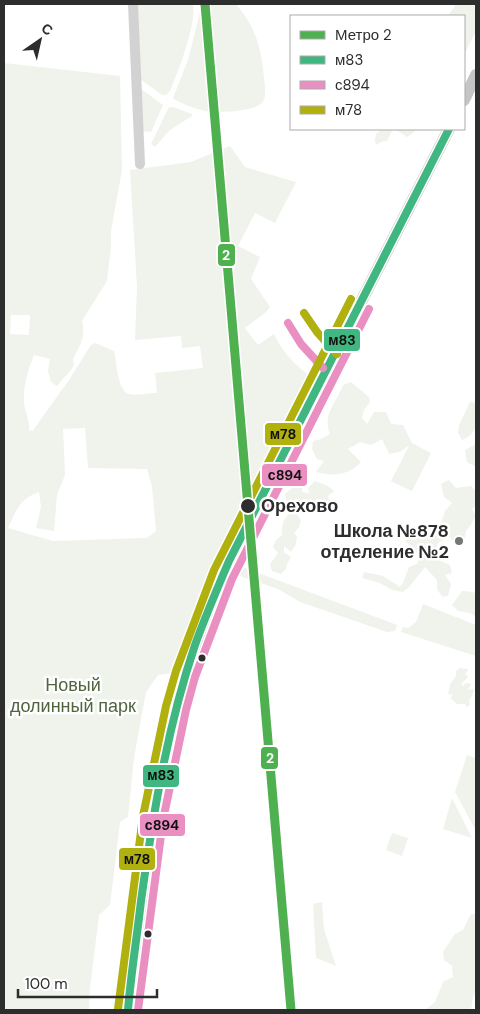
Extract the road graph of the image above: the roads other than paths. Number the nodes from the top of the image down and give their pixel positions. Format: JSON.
{"nodes":[{"id":1,"x":133,"y":4,"type":"edge"},
{"id":2,"x":476,"y":75,"type":"edge"},
{"id":3,"x":465,"y":98,"type":"edge"},
{"id":4,"x":448,"y":130,"type":"edge"},
{"id":5,"x":140,"y":164,"type":"dead end"},
{"id":6,"x":128,"y":1010,"type":"edge"}],
"edges":[{"from":1,"to":5,"type":"street"},
{"from":2,"to":3,"type":"main road"},
{"from":4,"to":6,"type":"main road"}]}
